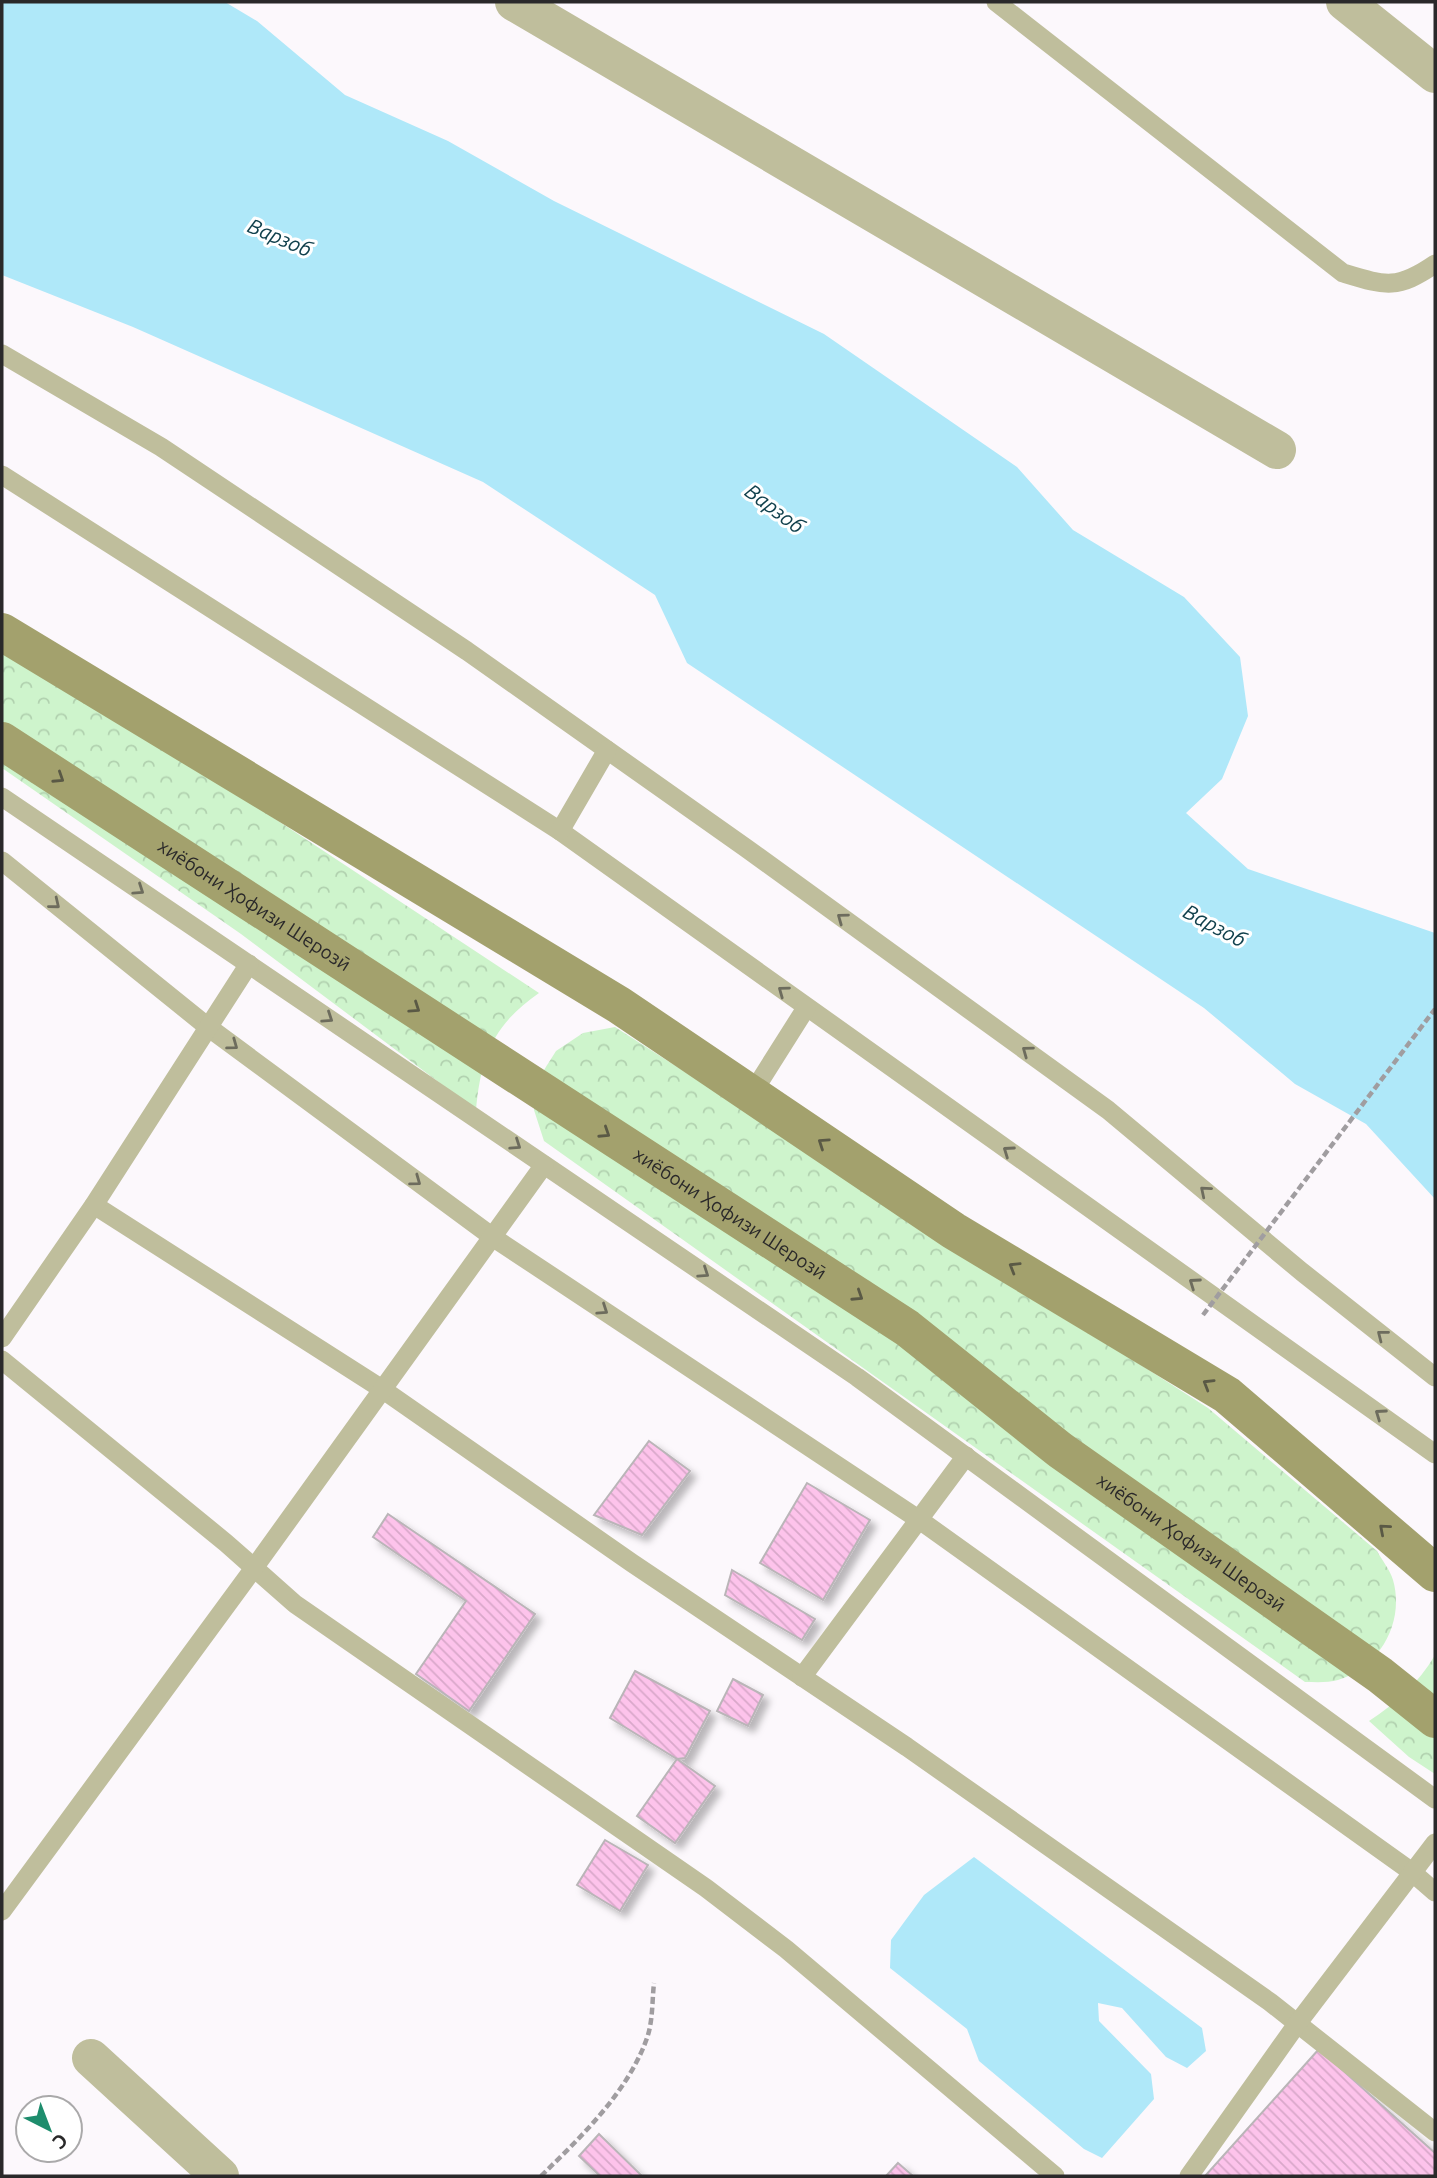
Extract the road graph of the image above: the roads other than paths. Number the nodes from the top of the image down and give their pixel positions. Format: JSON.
{"nodes":[{"id":1,"x":514,"y":2,"type":"edge"},
{"id":2,"x":996,"y":2,"type":"edge"},
{"id":3,"x":1345,"y":2,"type":"edge"},
{"id":4,"x":1435,"y":74,"type":"edge"},
{"id":5,"x":1435,"y":264,"type":"edge"},
{"id":6,"x":2,"y":354,"type":"edge"},
{"id":7,"x":1277,"y":450,"type":"dead end"},
{"id":8,"x":2,"y":475,"type":"edge"},
{"id":9,"x":2,"y":632,"type":"edge"},
{"id":10,"x":2,"y":741,"type":"edge"},
{"id":11,"x":607,"y":750,"type":"junction"},
{"id":12,"x":2,"y":797,"type":"edge"},
{"id":13,"x":560,"y":831,"type":"junction"},
{"id":14,"x":2,"y":861,"type":"edge"},
{"id":15,"x":249,"y":964,"type":"junction"},
{"id":16,"x":806,"y":1008,"type":"junction"},
{"id":17,"x":208,"y":1027,"type":"junction"},
{"id":18,"x":751,"y":1095,"type":"junction"},
{"id":19,"x":544,"y":1165,"type":"junction"},
{"id":20,"x":94,"y":1205,"type":"junction"},
{"id":21,"x":494,"y":1238,"type":"junction"},
{"id":22,"x":2,"y":1338,"type":"edge"},
{"id":23,"x":2,"y":1360,"type":"edge"},
{"id":24,"x":1435,"y":1377,"type":"edge"},
{"id":25,"x":382,"y":1389,"type":"junction"},
{"id":26,"x":1435,"y":1454,"type":"edge"},
{"id":27,"x":966,"y":1456,"type":"junction"},
{"id":28,"x":921,"y":1521,"type":"junction"},
{"id":29,"x":254,"y":1568,"type":"junction"},
{"id":30,"x":1435,"y":1573,"type":"edge"},
{"id":31,"x":802,"y":1677,"type":"junction"},
{"id":32,"x":1435,"y":1719,"type":"edge"},
{"id":33,"x":1435,"y":1799,"type":"edge"},
{"id":34,"x":1435,"y":1843,"type":"edge"},
{"id":35,"x":1412,"y":1872,"type":"junction"},
{"id":36,"x":1435,"y":1892,"type":"edge"},
{"id":37,"x":2,"y":1910,"type":"edge"},
{"id":38,"x":1297,"y":2024,"type":"junction"},
{"id":39,"x":91,"y":2058,"type":"dead end"},
{"id":40,"x":1435,"y":2132,"type":"edge"},
{"id":41,"x":220,"y":2176,"type":"edge"},
{"id":42,"x":1055,"y":2176,"type":"edge"},
{"id":43,"x":1189,"y":2176,"type":"edge"}],
"edges":[{"from":1,"to":7,"type":"street"},
{"from":2,"to":5,"type":"lane"},
{"from":3,"to":4,"type":"street"},
{"from":6,"to":11,"type":"lane"},
{"from":8,"to":13,"type":"lane"},
{"from":9,"to":18,"type":"main road"},
{"from":10,"to":32,"type":"main road","name":"хиёбони Ҳофизи Шерозӣ","one_way":true},
{"from":11,"to":13,"type":"lane"},
{"from":24,"to":11,"type":"lane","one_way":true},
{"from":12,"to":15,"type":"lane","one_way":true},
{"from":16,"to":13,"type":"lane","one_way":true},
{"from":14,"to":17,"type":"lane","one_way":true},
{"from":15,"to":17,"type":"lane"},
{"from":15,"to":19,"type":"lane","one_way":true},
{"from":16,"to":18,"type":"lane"},
{"from":26,"to":16,"type":"lane","one_way":true},
{"from":17,"to":20,"type":"lane"},
{"from":17,"to":21,"type":"lane","one_way":true},
{"from":30,"to":18,"type":"main road","one_way":true},
{"from":19,"to":21,"type":"lane"},
{"from":19,"to":27,"type":"lane","one_way":true},
{"from":20,"to":22,"type":"lane"},
{"from":20,"to":25,"type":"lane"},
{"from":21,"to":25,"type":"lane"},
{"from":21,"to":28,"type":"lane","one_way":true},
{"from":23,"to":29,"type":"lane"},
{"from":25,"to":29,"type":"lane"},
{"from":25,"to":31,"type":"lane"},
{"from":27,"to":28,"type":"lane"},
{"from":27,"to":33,"type":"lane"},
{"from":28,"to":31,"type":"lane"},
{"from":28,"to":35,"type":"lane"},
{"from":29,"to":37,"type":"lane"},
{"from":29,"to":42,"type":"lane"},
{"from":31,"to":38,"type":"lane"},
{"from":34,"to":35,"type":"lane"},
{"from":35,"to":36,"type":"lane"},
{"from":35,"to":38,"type":"lane"},
{"from":38,"to":40,"type":"lane"},
{"from":38,"to":43,"type":"lane"},
{"from":39,"to":41,"type":"street"}]}
